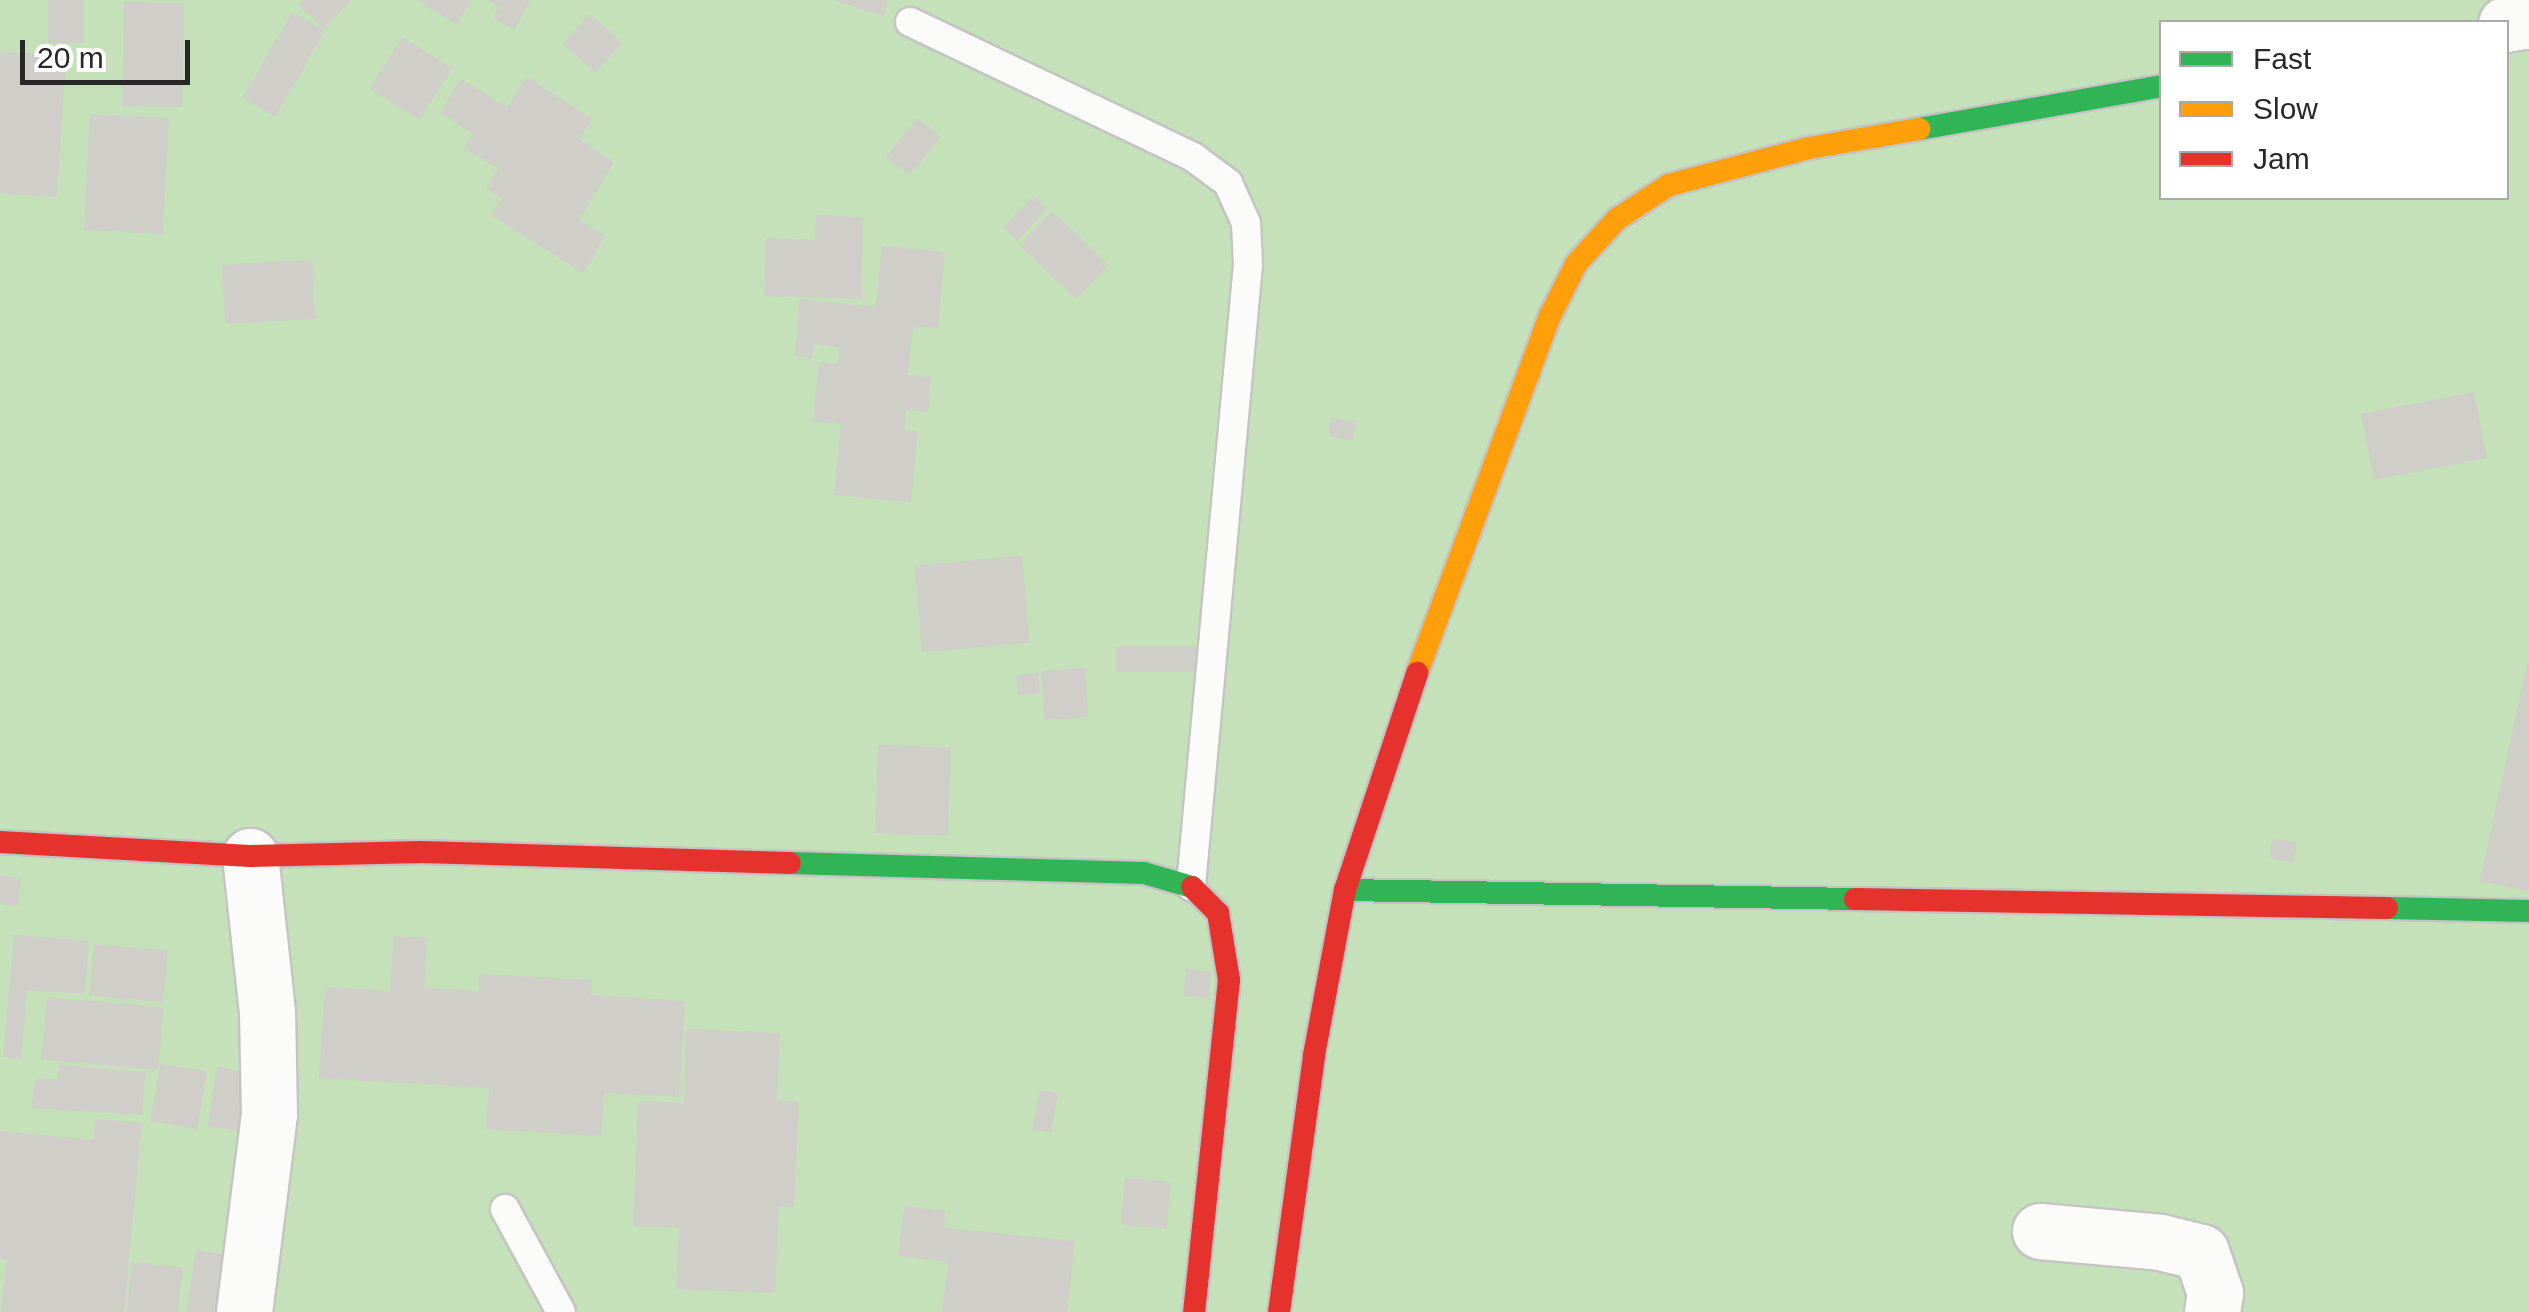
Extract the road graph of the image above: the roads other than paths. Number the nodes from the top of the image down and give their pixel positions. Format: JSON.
{"nodes":[{"id":1,"x":910,"y":22,"type":"dead end"},
{"id":2,"x":2159,"y":87,"type":"edge"},
{"id":3,"x":0,"y":842,"type":"edge"},
{"id":4,"x":250,"y":856,"type":"junction"},
{"id":5,"x":1190,"y":886,"type":"junction"},
{"id":6,"x":1345,"y":890,"type":"junction"},
{"id":7,"x":2529,"y":910,"type":"edge"},
{"id":8,"x":505,"y":1209,"type":"dead end"},
{"id":9,"x":2040,"y":1230,"type":"dead end"},
{"id":10,"x":244,"y":1312,"type":"edge"},
{"id":11,"x":561,"y":1312,"type":"edge"},
{"id":12,"x":1194,"y":1312,"type":"edge"},
{"id":13,"x":1278,"y":1312,"type":"edge"},
{"id":14,"x":2212,"y":1312,"type":"edge"}],
"edges":[{"from":1,"to":5,"type":"lane"},
{"from":2,"to":6,"type":"street"},
{"from":3,"to":4,"type":"street"},
{"from":4,"to":5,"type":"street"},
{"from":4,"to":10,"type":"street"},
{"from":5,"to":12,"type":"street"},
{"from":6,"to":7,"type":"street"},
{"from":6,"to":13,"type":"street"},
{"from":8,"to":11,"type":"lane"},
{"from":9,"to":14,"type":"street"}]}
